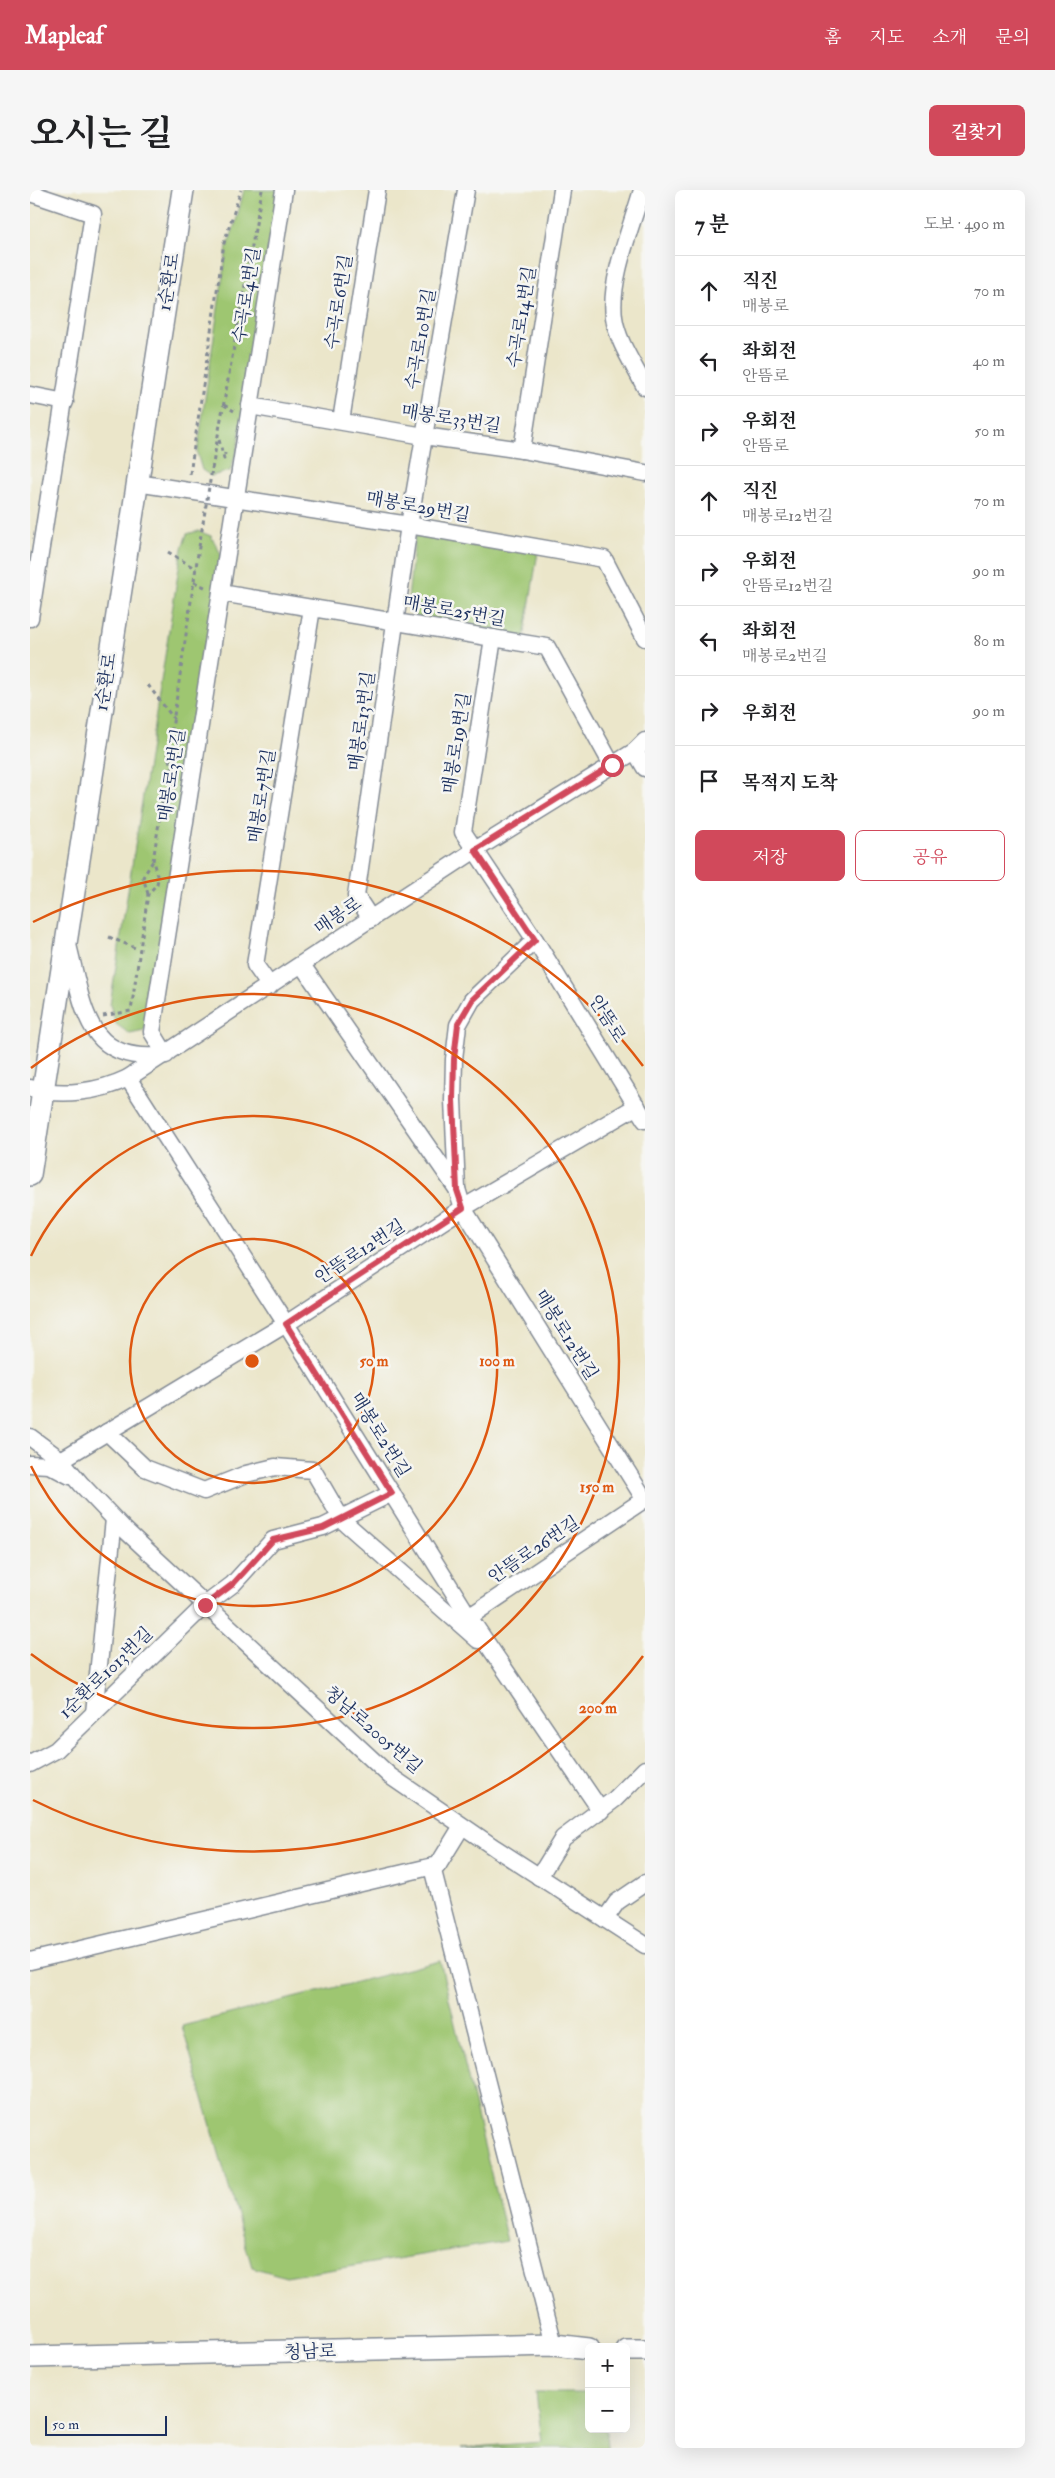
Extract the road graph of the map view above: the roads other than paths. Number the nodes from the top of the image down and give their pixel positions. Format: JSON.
{"nodes":[{"id":1,"x":284,"y":190,"type":"edge"},
{"id":2,"x":377,"y":190,"type":"edge"},
{"id":3,"x":466,"y":190,"type":"edge"},
{"id":4,"x":562,"y":190,"type":"edge"},
{"id":5,"x":642,"y":190,"type":"edge"},
{"id":6,"x":183,"y":192,"type":"edge"},
{"id":7,"x":30,"y":193,"type":"edge"},
{"id":8,"x":645,"y":387,"type":"edge"},
{"id":9,"x":30,"y":395,"type":"edge"},
{"id":10,"x":65,"y":402,"type":"junction"},
{"id":11,"x":250,"y":406,"type":"junction"},
{"id":12,"x":341,"y":421,"type":"junction"},
{"id":13,"x":424,"y":436,"type":"junction"},
{"id":14,"x":522,"y":450,"type":"junction"},
{"id":15,"x":645,"y":473,"type":"edge"},
{"id":16,"x":137,"y":483,"type":"junction"},
{"id":17,"x":236,"y":498,"type":"junction"},
{"id":18,"x":409,"y":525,"type":"junction"},
{"id":19,"x":221,"y":593,"type":"junction"},
{"id":20,"x":312,"y":608,"type":"junction"},
{"id":21,"x":30,"y":618,"type":"edge"},
{"id":22,"x":397,"y":621,"type":"junction"},
{"id":23,"x":493,"y":638,"type":"junction"},
{"id":24,"x":645,"y":638,"type":"edge"},
{"id":25,"x":640,"y":746,"type":"edge"},
{"id":26,"x":612,"y":765,"type":"junction"},
{"id":27,"x":645,"y":768,"type":"edge"},
{"id":28,"x":475,"y":850,"type":"junction"},
{"id":29,"x":370,"y":919,"type":"junction"},
{"id":30,"x":66,"y":937,"type":"junction"},
{"id":31,"x":535,"y":940,"type":"junction"},
{"id":32,"x":302,"y":965,"type":"junction"},
{"id":33,"x":270,"y":986,"type":"junction"},
{"id":34,"x":166,"y":1055,"type":"junction"},
{"id":35,"x":128,"y":1078,"type":"junction"},
{"id":36,"x":36,"y":1090,"type":"edge"},
{"id":37,"x":641,"y":1113,"type":"edge"},
{"id":38,"x":30,"y":1175,"type":"edge"},
{"id":39,"x":457,"y":1190,"type":"junction"},
{"id":40,"x":463,"y":1208,"type":"junction"},
{"id":41,"x":286,"y":1324,"type":"junction"},
{"id":42,"x":107,"y":1432,"type":"junction"},
{"id":43,"x":30,"y":1437,"type":"edge"},
{"id":44,"x":62,"y":1460,"type":"junction"},
{"id":45,"x":30,"y":1464,"type":"edge"},
{"id":46,"x":81,"y":1484,"type":"junction"},
{"id":47,"x":392,"y":1493,"type":"junction"},
{"id":48,"x":645,"y":1499,"type":"edge"},
{"id":49,"x":342,"y":1520,"type":"junction"},
{"id":50,"x":120,"y":1524,"type":"junction"},
{"id":51,"x":205,"y":1605,"type":"junction"},
{"id":52,"x":470,"y":1617,"type":"junction"},
{"id":53,"x":495,"y":1656,"type":"junction"},
{"id":54,"x":94,"y":1713,"type":"junction"},
{"id":55,"x":30,"y":1764,"type":"edge"},
{"id":56,"x":645,"y":1770,"type":"edge"},
{"id":57,"x":601,"y":1811,"type":"junction"},
{"id":58,"x":462,"y":1826,"type":"junction"},
{"id":59,"x":438,"y":1864,"type":"junction"},
{"id":60,"x":539,"y":1877,"type":"junction"},
{"id":61,"x":645,"y":1883,"type":"edge"},
{"id":62,"x":604,"y":1919,"type":"junction"},
{"id":63,"x":645,"y":1945,"type":"edge"},
{"id":64,"x":30,"y":1961,"type":"edge"},
{"id":65,"x":554,"y":2345,"type":"junction"},
{"id":66,"x":585,"y":2349,"type":"edge"},
{"id":67,"x":630,"y":2350,"type":"edge"},
{"id":68,"x":645,"y":2350,"type":"edge"},
{"id":69,"x":30,"y":2357,"type":"edge"}],
"edges":[{"from":1,"to":11,"type":"street","name":"수곡로4번길"},
{"from":2,"to":12,"type":"street","name":"수곡로6번길"},
{"from":3,"to":13,"type":"street","name":"수곡로10번길"},
{"from":4,"to":14,"type":"street","name":"수곡로14번길"},
{"from":5,"to":8,"type":"street"},
{"from":6,"to":16,"type":"main road","name":"1순환로"},
{"from":7,"to":10,"type":"street"},
{"from":9,"to":10,"type":"street"},
{"from":10,"to":21,"type":"street"},
{"from":11,"to":12,"type":"street","name":"매봉로33번길"},
{"from":11,"to":17,"type":"street","name":"수곡로4번길"},
{"from":12,"to":13,"type":"street","name":"매봉로33번길"},
{"from":13,"to":14,"type":"street","name":"매봉로33번길"},
{"from":13,"to":18,"type":"street","name":"수곡로10번길"},
{"from":14,"to":15,"type":"street","name":"매봉로33번길"},
{"from":16,"to":17,"type":"street","name":"매봉로29번길"},
{"from":16,"to":30,"type":"main road","name":"1순환로"},
{"from":17,"to":18,"type":"street","name":"매봉로29번길"},
{"from":17,"to":19,"type":"street","name":"매봉로3번길"},
{"from":18,"to":22,"type":"street","name":"매봉로13번길"},
{"from":18,"to":24,"type":"street","name":"매봉로29번길"},
{"from":19,"to":20,"type":"street","name":"매봉로25번길"},
{"from":19,"to":34,"type":"street","name":"매봉로3번길"},
{"from":20,"to":22,"type":"street","name":"매봉로25번길"},
{"from":20,"to":33,"type":"street","name":"매봉로7번길"},
{"from":22,"to":23,"type":"street","name":"매봉로25번길"},
{"from":22,"to":29,"type":"street","name":"매봉로13번길"},
{"from":23,"to":26,"type":"street","name":"매봉로25번길"},
{"from":23,"to":28,"type":"street","name":"매봉로19번길"},
{"from":25,"to":26,"type":"street","name":"매봉로"},
{"from":25,"to":27,"type":"street"},
{"from":26,"to":28,"type":"street","name":"매봉로"},
{"from":28,"to":29,"type":"street","name":"매봉로"},
{"from":28,"to":31,"type":"street","name":"안뜸로"},
{"from":29,"to":32,"type":"street","name":"매봉로"},
{"from":30,"to":34,"type":"street"},
{"from":30,"to":36,"type":"main road","name":"1순환로"},
{"from":31,"to":37,"type":"street","name":"안뜸로"},
{"from":31,"to":39,"type":"street","name":"매봉로12번길"},
{"from":32,"to":33,"type":"street","name":"매봉로"},
{"from":32,"to":39,"type":"street","name":"매봉로12번길"},
{"from":33,"to":34,"type":"street","name":"매봉로"},
{"from":34,"to":35,"type":"street","name":"매봉로"},
{"from":35,"to":36,"type":"street","name":"매봉로"},
{"from":35,"to":41,"type":"street","name":"매봉로2번길"},
{"from":36,"to":38,"type":"main road","name":"1순환로"},
{"from":37,"to":40,"type":"street","name":"안뜸로12번길"},
{"from":39,"to":40,"type":"street","name":"매봉로12번길"},
{"from":40,"to":41,"type":"street","name":"안뜸로12번길"},
{"from":40,"to":48,"type":"street","name":"매봉로12번길"},
{"from":41,"to":42,"type":"street","name":"안뜸로12번길"},
{"from":41,"to":47,"type":"street","name":"매봉로2번길"},
{"from":42,"to":44,"type":"street","name":"안뜸로12번길"},
{"from":42,"to":49,"type":"street"},
{"from":43,"to":44,"type":"street"},
{"from":44,"to":46,"type":"street"},
{"from":45,"to":46,"type":"street"},
{"from":46,"to":50,"type":"street","name":"청남로2005번길"},
{"from":47,"to":49,"type":"street","name":"1순환로1013번길"},
{"from":47,"to":52,"type":"street","name":"매봉로2번길"},
{"from":48,"to":52,"type":"street","name":"안뜸로26번길"},
{"from":49,"to":51,"type":"street","name":"1순환로1013번길"},
{"from":49,"to":53,"type":"street"},
{"from":50,"to":51,"type":"street","name":"청남로2005번길"},
{"from":50,"to":54,"type":"street"},
{"from":51,"to":54,"type":"street","name":"1순환로1013번길"},
{"from":51,"to":58,"type":"street","name":"청남로2005번길"},
{"from":52,"to":53,"type":"street","name":"매봉로2번길"},
{"from":53,"to":57,"type":"street","name":"매봉로2번길"},
{"from":54,"to":55,"type":"street","name":"1순환로1013번길"},
{"from":56,"to":57,"type":"street"},
{"from":57,"to":60,"type":"street"},
{"from":58,"to":59,"type":"street"},
{"from":58,"to":60,"type":"street","name":"청남로2005번길"},
{"from":59,"to":64,"type":"street"},
{"from":59,"to":65,"type":"street"},
{"from":60,"to":62,"type":"street","name":"청남로2005번길"},
{"from":61,"to":62,"type":"street"},
{"from":62,"to":63,"type":"street","name":"청남로2005번길"},
{"from":65,"to":66,"type":"main road","name":"청남로"},
{"from":65,"to":69,"type":"main road","name":"청남로"},
{"from":67,"to":68,"type":"main road"}]}
